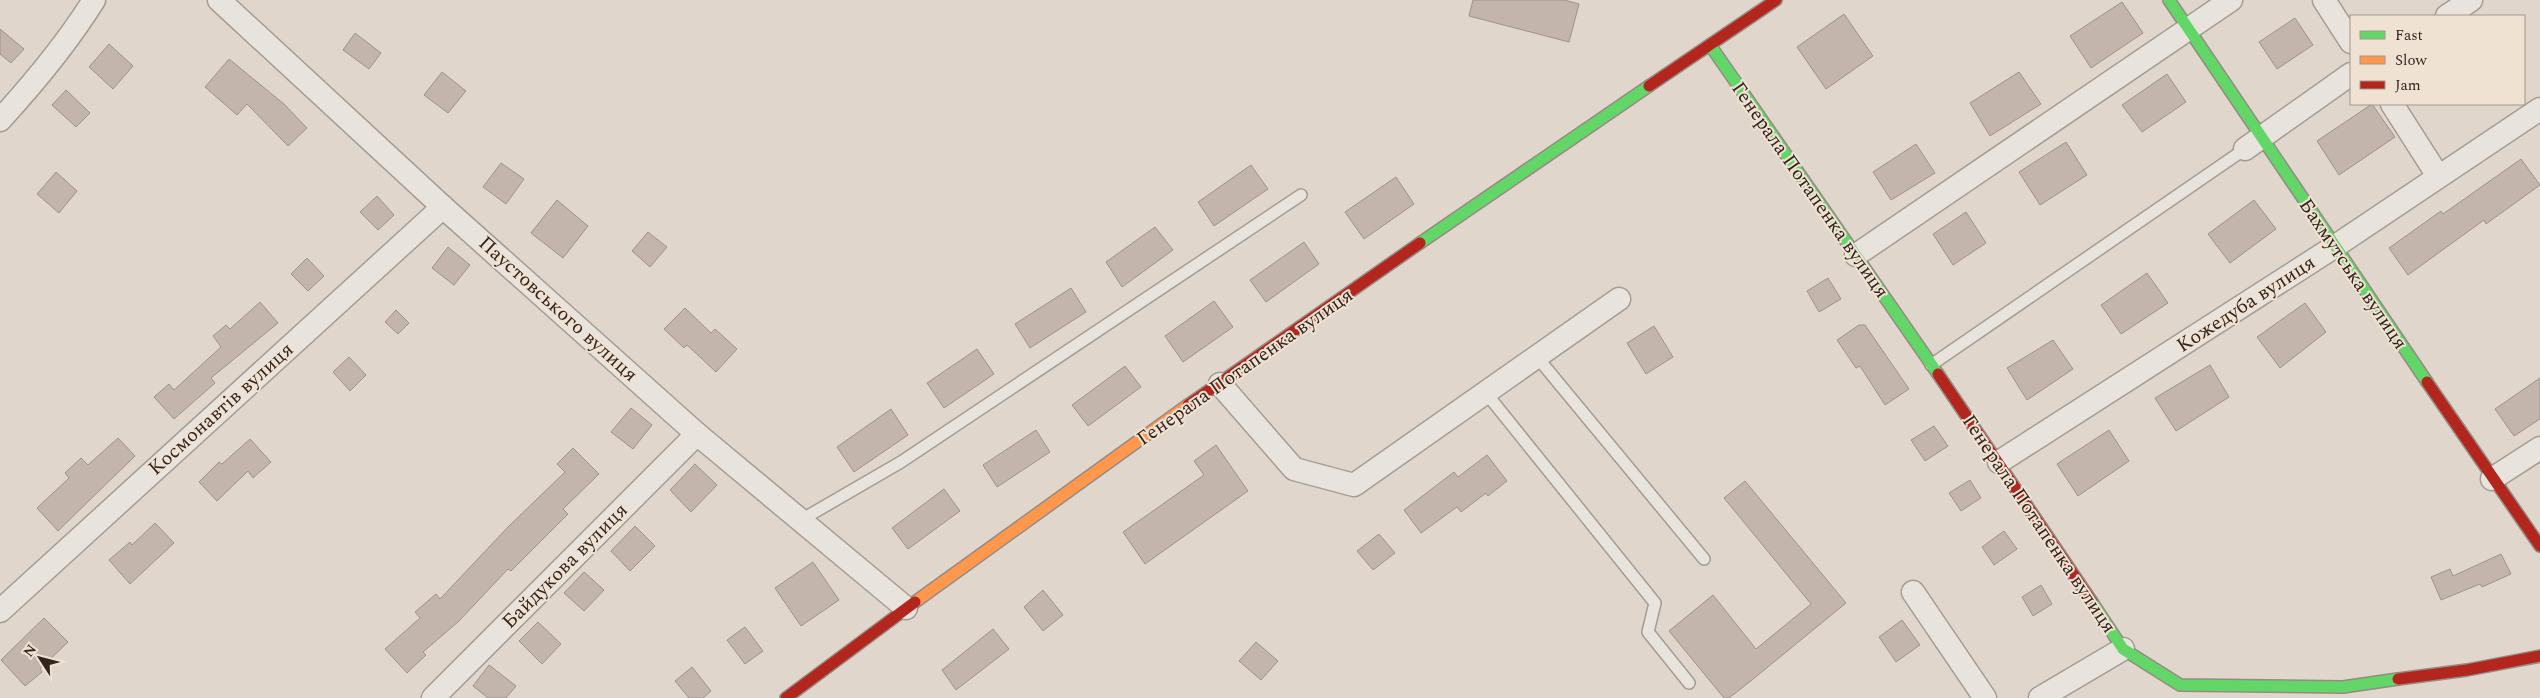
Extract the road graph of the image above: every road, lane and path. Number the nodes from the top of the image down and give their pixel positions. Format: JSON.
{"nodes":[{"id":1,"x":94,"y":0,"type":"edge"},
{"id":2,"x":219,"y":0,"type":"edge"},
{"id":3,"x":1776,"y":0,"type":"edge"},
{"id":4,"x":2169,"y":0,"type":"edge"},
{"id":5,"x":2231,"y":0,"type":"edge"},
{"id":6,"x":2324,"y":0,"type":"edge"},
{"id":7,"x":2471,"y":0,"type":"edge"},
{"id":8,"x":2446,"y":10,"type":"edge"},
{"id":9,"x":2189,"y":28,"type":"junction"},
{"id":10,"x":2350,"y":40,"type":"edge"},
{"id":11,"x":1710,"y":45,"type":"junction"},
{"id":12,"x":2350,"y":75,"type":"edge"},
{"id":13,"x":2393,"y":105,"type":"edge"},
{"id":14,"x":2540,"y":109,"type":"edge"},
{"id":15,"x":0,"y":120,"type":"edge"},
{"id":16,"x":2253,"y":144,"type":"junction"},
{"id":17,"x":2438,"y":176,"type":"junction"},
{"id":18,"x":1301,"y":195,"type":"dead end"},
{"id":19,"x":443,"y":207,"type":"junction"},
{"id":20,"x":2334,"y":247,"type":"junction"},
{"id":21,"x":1856,"y":255,"type":"junction"},
{"id":22,"x":1619,"y":299,"type":"dead end"},
{"id":23,"x":1537,"y":356,"type":"junction"},
{"id":24,"x":1930,"y":365,"type":"junction"},
{"id":25,"x":1220,"y":384,"type":"junction"},
{"id":26,"x":1486,"y":393,"type":"junction"},
{"id":27,"x":697,"y":434,"type":"junction"},
{"id":28,"x":2540,"y":448,"type":"edge"},
{"id":29,"x":1999,"y":462,"type":"junction"},
{"id":30,"x":2492,"y":479,"type":"junction"},
{"id":31,"x":801,"y":520,"type":"junction"},
{"id":32,"x":2540,"y":546,"type":"edge"},
{"id":33,"x":1704,"y":559,"type":"dead end"},
{"id":34,"x":1913,"y":592,"type":"dead end"},
{"id":35,"x":906,"y":608,"type":"junction"},
{"id":36,"x":0,"y":612,"type":"edge"},
{"id":37,"x":2123,"y":649,"type":"junction"},
{"id":38,"x":2540,"y":656,"type":"edge"},
{"id":39,"x":1689,"y":683,"type":"dead end"},
{"id":40,"x":433,"y":698,"type":"edge"},
{"id":41,"x":786,"y":698,"type":"edge"},
{"id":42,"x":1985,"y":698,"type":"edge"},
{"id":43,"x":2040,"y":698,"type":"edge"}],
"edges":[{"from":1,"to":15,"type":"street"},
{"from":2,"to":19,"type":"street","name":"Паустовського вулиця"},
{"from":3,"to":11,"type":"main road","name":"Генерала Потапенка вулиця"},
{"from":4,"to":9,"type":"main road","name":"Бахмутська вулиця"},
{"from":5,"to":9,"type":"street"},
{"from":6,"to":10,"type":"street"},
{"from":7,"to":8,"type":"street"},
{"from":9,"to":16,"type":"main road","name":"Бахмутська вулиця"},
{"from":9,"to":21,"type":"street"},
{"from":11,"to":21,"type":"main road","name":"Генерала Потапенка вулиця"},
{"from":11,"to":25,"type":"main road","name":"Генерала Потапенка вулиця"},
{"from":12,"to":16,"type":"street"},
{"from":13,"to":17,"type":"street"},
{"from":14,"to":17,"type":"street","name":"Кожедуба вулиця"},
{"from":16,"to":20,"type":"main road","name":"Бахмутська вулиця"},
{"from":16,"to":24,"type":"lane"},
{"from":17,"to":20,"type":"street","name":"Кожедуба вулиця"},
{"from":18,"to":31,"type":"lane"},
{"from":19,"to":27,"type":"street","name":"Паустовського вулиця"},
{"from":19,"to":36,"type":"street","name":"Космонавтів вулиця"},
{"from":20,"to":29,"type":"street","name":"Кожедуба вулиця"},
{"from":20,"to":30,"type":"main road","name":"Бахмутська вулиця"},
{"from":21,"to":24,"type":"main road","name":"Генерала Потапенка вулиця"},
{"from":22,"to":23,"type":"street"},
{"from":23,"to":26,"type":"street"},
{"from":23,"to":33,"type":"lane"},
{"from":24,"to":29,"type":"main road","name":"Генерала Потапенка вулиця"},
{"from":25,"to":26,"type":"street"},
{"from":25,"to":35,"type":"main road","name":"Генерала Потапенка вулиця"},
{"from":26,"to":39,"type":"lane"},
{"from":27,"to":31,"type":"street","name":"Паустовського вулиця"},
{"from":27,"to":40,"type":"street","name":"Байдукова вулиця"},
{"from":28,"to":30,"type":"street"},
{"from":29,"to":37,"type":"main road","name":"Генерала Потапенка вулиця"},
{"from":30,"to":32,"type":"main road","name":"Бахмутська вулиця"},
{"from":31,"to":35,"type":"street","name":"Паустовського вулиця"},
{"from":34,"to":42,"type":"street"},
{"from":35,"to":41,"type":"main road","name":"Генерала Потапенка вулиця"},
{"from":37,"to":38,"type":"main road","name":"Генерала Потапенка вулиця"},
{"from":37,"to":43,"type":"street"}]}
